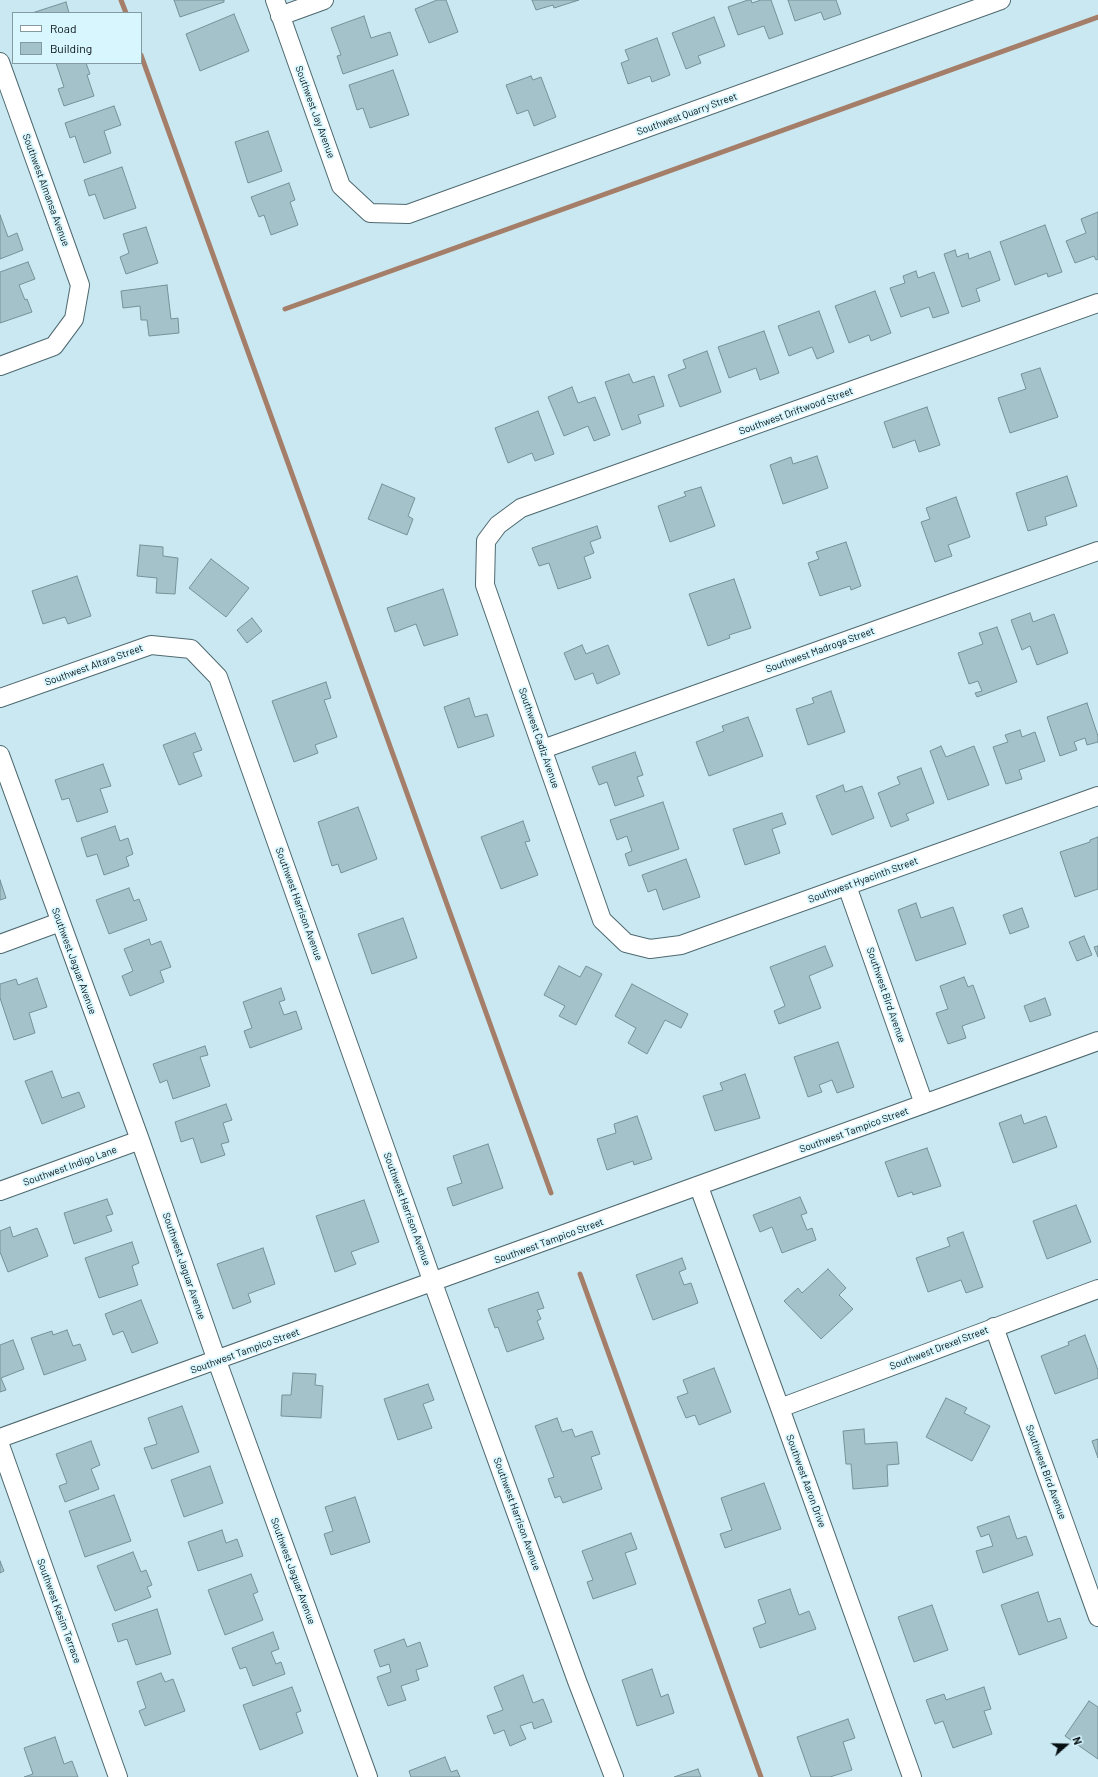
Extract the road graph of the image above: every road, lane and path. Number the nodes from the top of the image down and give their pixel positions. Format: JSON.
{"nodes":[{"id":1,"x":324,"y":0,"type":"edge"},
{"id":2,"x":1001,"y":0,"type":"edge"},
{"id":3,"x":278,"y":8,"type":"edge"},
{"id":4,"x":0,"y":62,"type":"edge"},
{"id":5,"x":370,"y":213,"type":"joint"},
{"id":6,"x":1098,"y":303,"type":"edge"},
{"id":7,"x":0,"y":366,"type":"edge"},
{"id":8,"x":498,"y":525,"type":"joint"},
{"id":9,"x":1098,"y":552,"type":"edge"},
{"id":10,"x":191,"y":649,"type":"joint"},
{"id":11,"x":0,"y":698,"type":"edge"},
{"id":12,"x":543,"y":749,"type":"junction"},
{"id":13,"x":0,"y":755,"type":"edge"},
{"id":14,"x":1098,"y":796,"type":"edge"},
{"id":15,"x":847,"y":886,"type":"junction"},
{"id":16,"x":60,"y":922,"type":"junction"},
{"id":17,"x":626,"y":943,"type":"joint"},
{"id":18,"x":0,"y":944,"type":"edge"},
{"id":19,"x":1098,"y":1041,"type":"edge"},
{"id":20,"x":924,"y":1104,"type":"junction"},
{"id":21,"x":140,"y":1140,"type":"junction"},
{"id":22,"x":699,"y":1187,"type":"junction"},
{"id":23,"x":0,"y":1191,"type":"edge"},
{"id":24,"x":433,"y":1282,"type":"junction"},
{"id":25,"x":1098,"y":1289,"type":"edge"},
{"id":26,"x":994,"y":1327,"type":"junction"},
{"id":27,"x":217,"y":1361,"type":"junction"},
{"id":28,"x":780,"y":1408,"type":"junction"},
{"id":29,"x":0,"y":1438,"type":"edge"},
{"id":30,"x":0,"y":1445,"type":"edge"},
{"id":31,"x":1098,"y":1617,"type":"edge"},
{"id":32,"x":118,"y":1777,"type":"edge"},
{"id":33,"x":368,"y":1777,"type":"edge"},
{"id":34,"x":614,"y":1777,"type":"edge"},
{"id":35,"x":912,"y":1777,"type":"edge"}],
"edges":[{"from":1,"to":3,"type":"street"},
{"from":2,"to":5,"type":"street","name":"Southwest Quarry Street"},
{"from":3,"to":5,"type":"street","name":"Southwest Jay Avenue"},
{"from":4,"to":7,"type":"street","name":"Southwest Almansa Avenue"},
{"from":6,"to":8,"type":"street","name":"Southwest Driftwood Street"},
{"from":8,"to":12,"type":"street","name":"Southwest Cadiz Avenue"},
{"from":9,"to":12,"type":"street","name":"Southwest Madroga Street"},
{"from":10,"to":11,"type":"street","name":"Southwest Altara Street"},
{"from":10,"to":24,"type":"street","name":"Southwest Harrison Avenue"},
{"from":12,"to":17,"type":"street","name":"Southwest Cadiz Avenue"},
{"from":13,"to":16,"type":"street","name":"Southwest Jaguar Avenue"},
{"from":14,"to":15,"type":"street","name":"Southwest Hyacinth Street"},
{"from":15,"to":17,"type":"street","name":"Southwest Hyacinth Street"},
{"from":15,"to":20,"type":"street","name":"Southwest Bird Avenue"},
{"from":16,"to":18,"type":"street"},
{"from":16,"to":21,"type":"street","name":"Southwest Jaguar Avenue"},
{"from":19,"to":20,"type":"street","name":"Southwest Tampico Street"},
{"from":20,"to":22,"type":"street","name":"Southwest Tampico Street"},
{"from":21,"to":23,"type":"street","name":"Southwest Indigo Lane"},
{"from":21,"to":27,"type":"street","name":"Southwest Jaguar Avenue"},
{"from":22,"to":24,"type":"street","name":"Southwest Tampico Street"},
{"from":22,"to":28,"type":"street","name":"Southwest Aaron Drive"},
{"from":24,"to":27,"type":"street","name":"Southwest Tampico Street"},
{"from":24,"to":34,"type":"street","name":"Southwest Harrison Avenue"},
{"from":25,"to":26,"type":"street","name":"Southwest Drexel Street"},
{"from":26,"to":28,"type":"street","name":"Southwest Drexel Street"},
{"from":26,"to":31,"type":"street","name":"Southwest Bird Avenue"},
{"from":27,"to":29,"type":"street","name":"Southwest Tampico Street"},
{"from":27,"to":33,"type":"street","name":"Southwest Jaguar Avenue"},
{"from":28,"to":35,"type":"street","name":"Southwest Aaron Drive"},
{"from":30,"to":32,"type":"street","name":"Southwest Kasim Terrace"}]}
